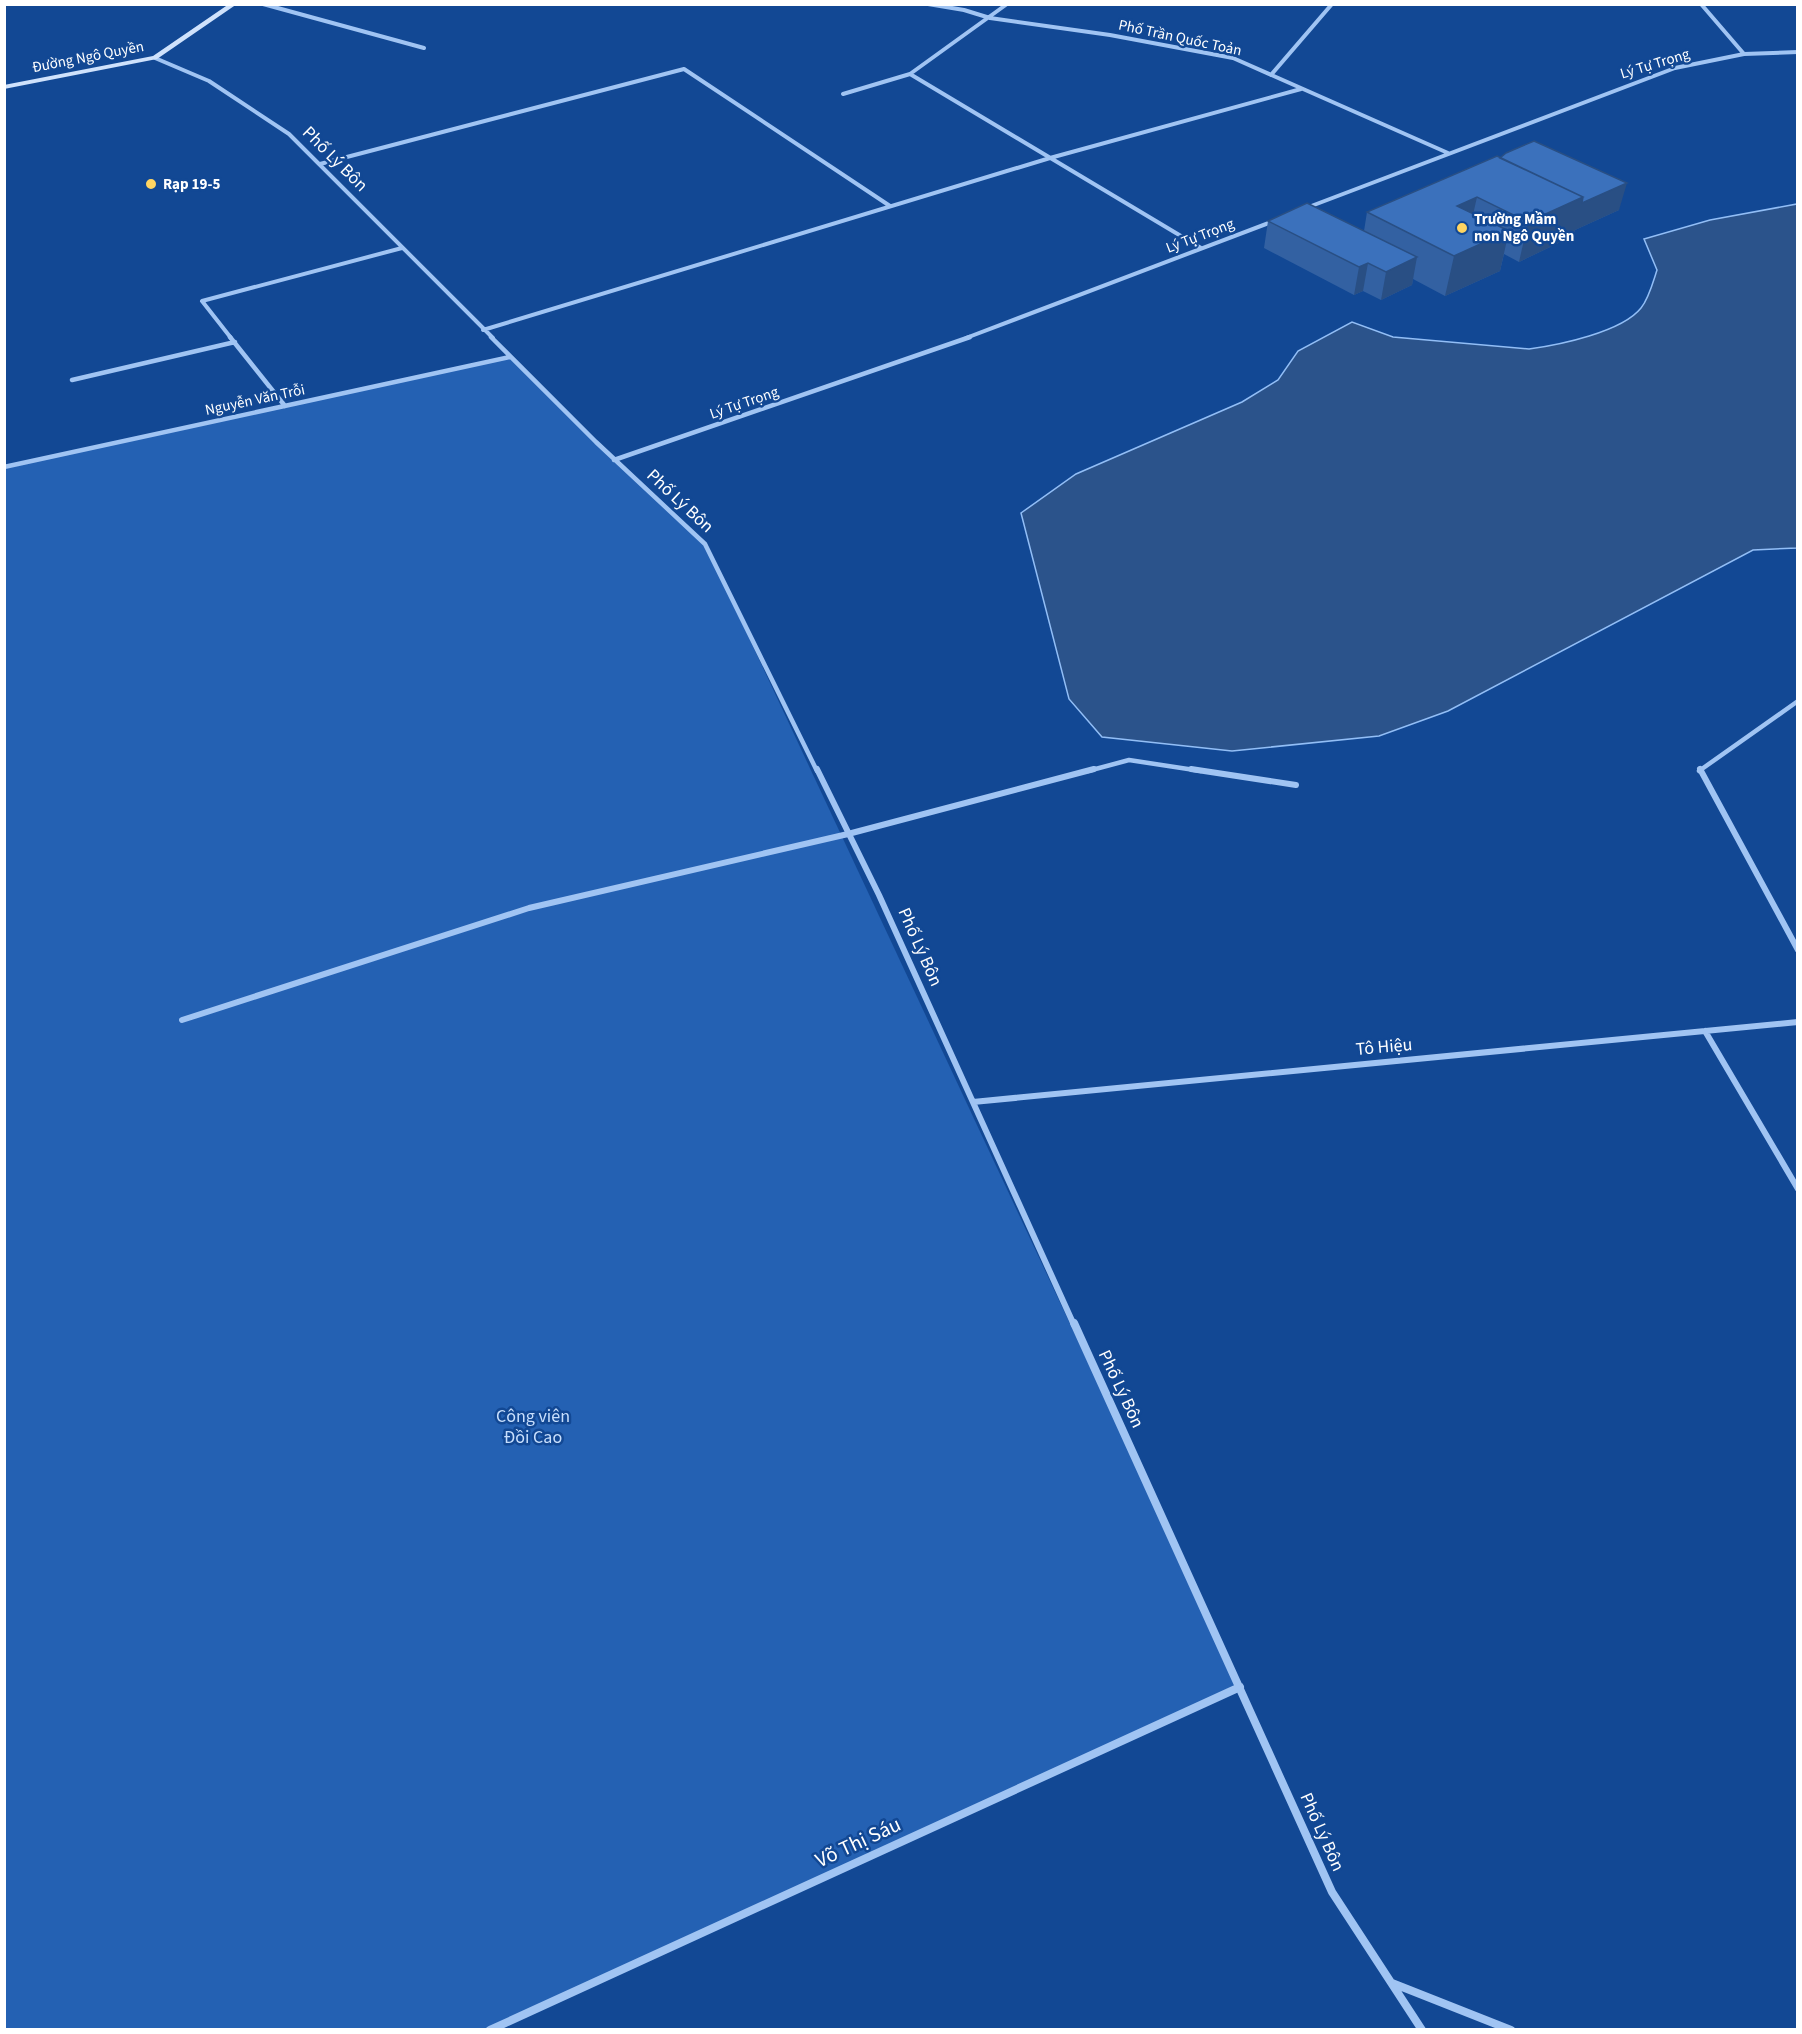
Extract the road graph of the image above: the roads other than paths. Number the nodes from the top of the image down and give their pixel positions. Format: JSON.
{"nodes":[{"id":1,"x":234,"y":4,"type":"edge"},
{"id":2,"x":263,"y":4,"type":"edge"},
{"id":3,"x":928,"y":4,"type":"edge"},
{"id":4,"x":1007,"y":4,"type":"edge"},
{"id":5,"x":1332,"y":4,"type":"edge"},
{"id":6,"x":1701,"y":4,"type":"edge"},
{"id":7,"x":990,"y":18,"type":"junction"},
{"id":8,"x":424,"y":48,"type":"dead end"},
{"id":9,"x":1797,"y":52,"type":"edge"},
{"id":10,"x":1744,"y":54,"type":"junction"},
{"id":11,"x":155,"y":58,"type":"junction"},
{"id":12,"x":910,"y":74,"type":"junction"},
{"id":13,"x":1271,"y":75,"type":"junction"},
{"id":14,"x":4,"y":87,"type":"edge"},
{"id":15,"x":1301,"y":89,"type":"junction"},
{"id":16,"x":843,"y":93,"type":"dead end"},
{"id":17,"x":1448,"y":153,"type":"junction"},
{"id":18,"x":1050,"y":158,"type":"junction"},
{"id":19,"x":320,"y":164,"type":"junction"},
{"id":20,"x":891,"y":206,"type":"junction"},
{"id":21,"x":1296,"y":212,"type":"edge"},
{"id":22,"x":1285,"y":216,"type":"edge"},
{"id":23,"x":402,"y":248,"type":"junction"},
{"id":24,"x":1201,"y":248,"type":"junction"},
{"id":25,"x":483,"y":330,"type":"junction"},
{"id":26,"x":235,"y":342,"type":"junction"},
{"id":27,"x":510,"y":357,"type":"junction"},
{"id":28,"x":72,"y":380,"type":"dead end"},
{"id":29,"x":285,"y":406,"type":"junction"},
{"id":30,"x":614,"y":460,"type":"junction"},
{"id":31,"x":4,"y":467,"type":"edge"},
{"id":32,"x":1797,"y":701,"type":"edge"},
{"id":33,"x":1296,"y":786,"type":"dead end"},
{"id":34,"x":848,"y":834,"type":"junction"},
{"id":35,"x":1797,"y":950,"type":"edge"},
{"id":36,"x":182,"y":1020,"type":"dead end"},
{"id":37,"x":1797,"y":1022,"type":"edge"},
{"id":38,"x":1705,"y":1031,"type":"junction"},
{"id":39,"x":973,"y":1102,"type":"junction"},
{"id":40,"x":1797,"y":1190,"type":"edge"},
{"id":41,"x":1240,"y":1687,"type":"junction"},
{"id":42,"x":1392,"y":1983,"type":"junction"},
{"id":43,"x":490,"y":2030,"type":"edge"},
{"id":44,"x":1422,"y":2030,"type":"edge"},
{"id":45,"x":1511,"y":2030,"type":"edge"}],
"edges":[{"from":1,"to":11,"type":"street","name":"Đường Ngô Quyền"},
{"from":2,"to":8,"type":"street"},
{"from":3,"to":7,"type":"street","name":"Phố Trần Quốc Toản"},
{"from":4,"to":7,"type":"street"},
{"from":5,"to":13,"type":"street"},
{"from":6,"to":10,"type":"street"},
{"from":7,"to":12,"type":"street"},
{"from":7,"to":13,"type":"street","name":"Phố Trần Quốc Toản"},
{"from":9,"to":10,"type":"street","name":"Lý Tự Trọng"},
{"from":10,"to":17,"type":"street","name":"Lý Tự Trọng"},
{"from":11,"to":14,"type":"street","name":"Đường Ngô Quyền"},
{"from":11,"to":19,"type":"street","name":"Phố Lý Bôn"},
{"from":12,"to":16,"type":"street"},
{"from":12,"to":18,"type":"street"},
{"from":13,"to":15,"type":"street","name":"Phố Trần Quốc Toản"},
{"from":15,"to":17,"type":"street","name":"Phố Trần Quốc Toản"},
{"from":15,"to":18,"type":"street"},
{"from":17,"to":21,"type":"street","name":"Lý Tự Trọng"},
{"from":18,"to":20,"type":"street"},
{"from":18,"to":24,"type":"street"},
{"from":19,"to":20,"type":"street"},
{"from":19,"to":23,"type":"street","name":"Phố Lý Bôn"},
{"from":20,"to":25,"type":"street"},
{"from":22,"to":24,"type":"street","name":"Lý Tự Trọng"},
{"from":23,"to":25,"type":"street","name":"Phố Lý Bôn"},
{"from":23,"to":26,"type":"street"},
{"from":24,"to":30,"type":"street","name":"Lý Tự Trọng"},
{"from":25,"to":27,"type":"street","name":"Phố Lý Bôn"},
{"from":26,"to":28,"type":"street"},
{"from":26,"to":29,"type":"street"},
{"from":27,"to":29,"type":"street","name":"Nguyễn Văn Trỗi"},
{"from":27,"to":30,"type":"street","name":"Phố Lý Bôn"},
{"from":29,"to":31,"type":"street","name":"Nguyễn Văn Trỗi"},
{"from":30,"to":34,"type":"street","name":"Phố Lý Bôn"},
{"from":32,"to":35,"type":"street"},
{"from":33,"to":34,"type":"street"},
{"from":34,"to":36,"type":"street"},
{"from":34,"to":39,"type":"street","name":"Phố Lý Bôn"},
{"from":37,"to":38,"type":"street","name":"Tô Hiệu"},
{"from":38,"to":39,"type":"street","name":"Tô Hiệu"},
{"from":38,"to":40,"type":"street"},
{"from":39,"to":41,"type":"street","name":"Phố Lý Bôn"},
{"from":41,"to":42,"type":"street","name":"Phố Lý Bôn"},
{"from":41,"to":43,"type":"street","name":"Võ Thị Sáu"},
{"from":42,"to":44,"type":"street","name":"Phố Lý Bôn"},
{"from":42,"to":45,"type":"street"}]}
